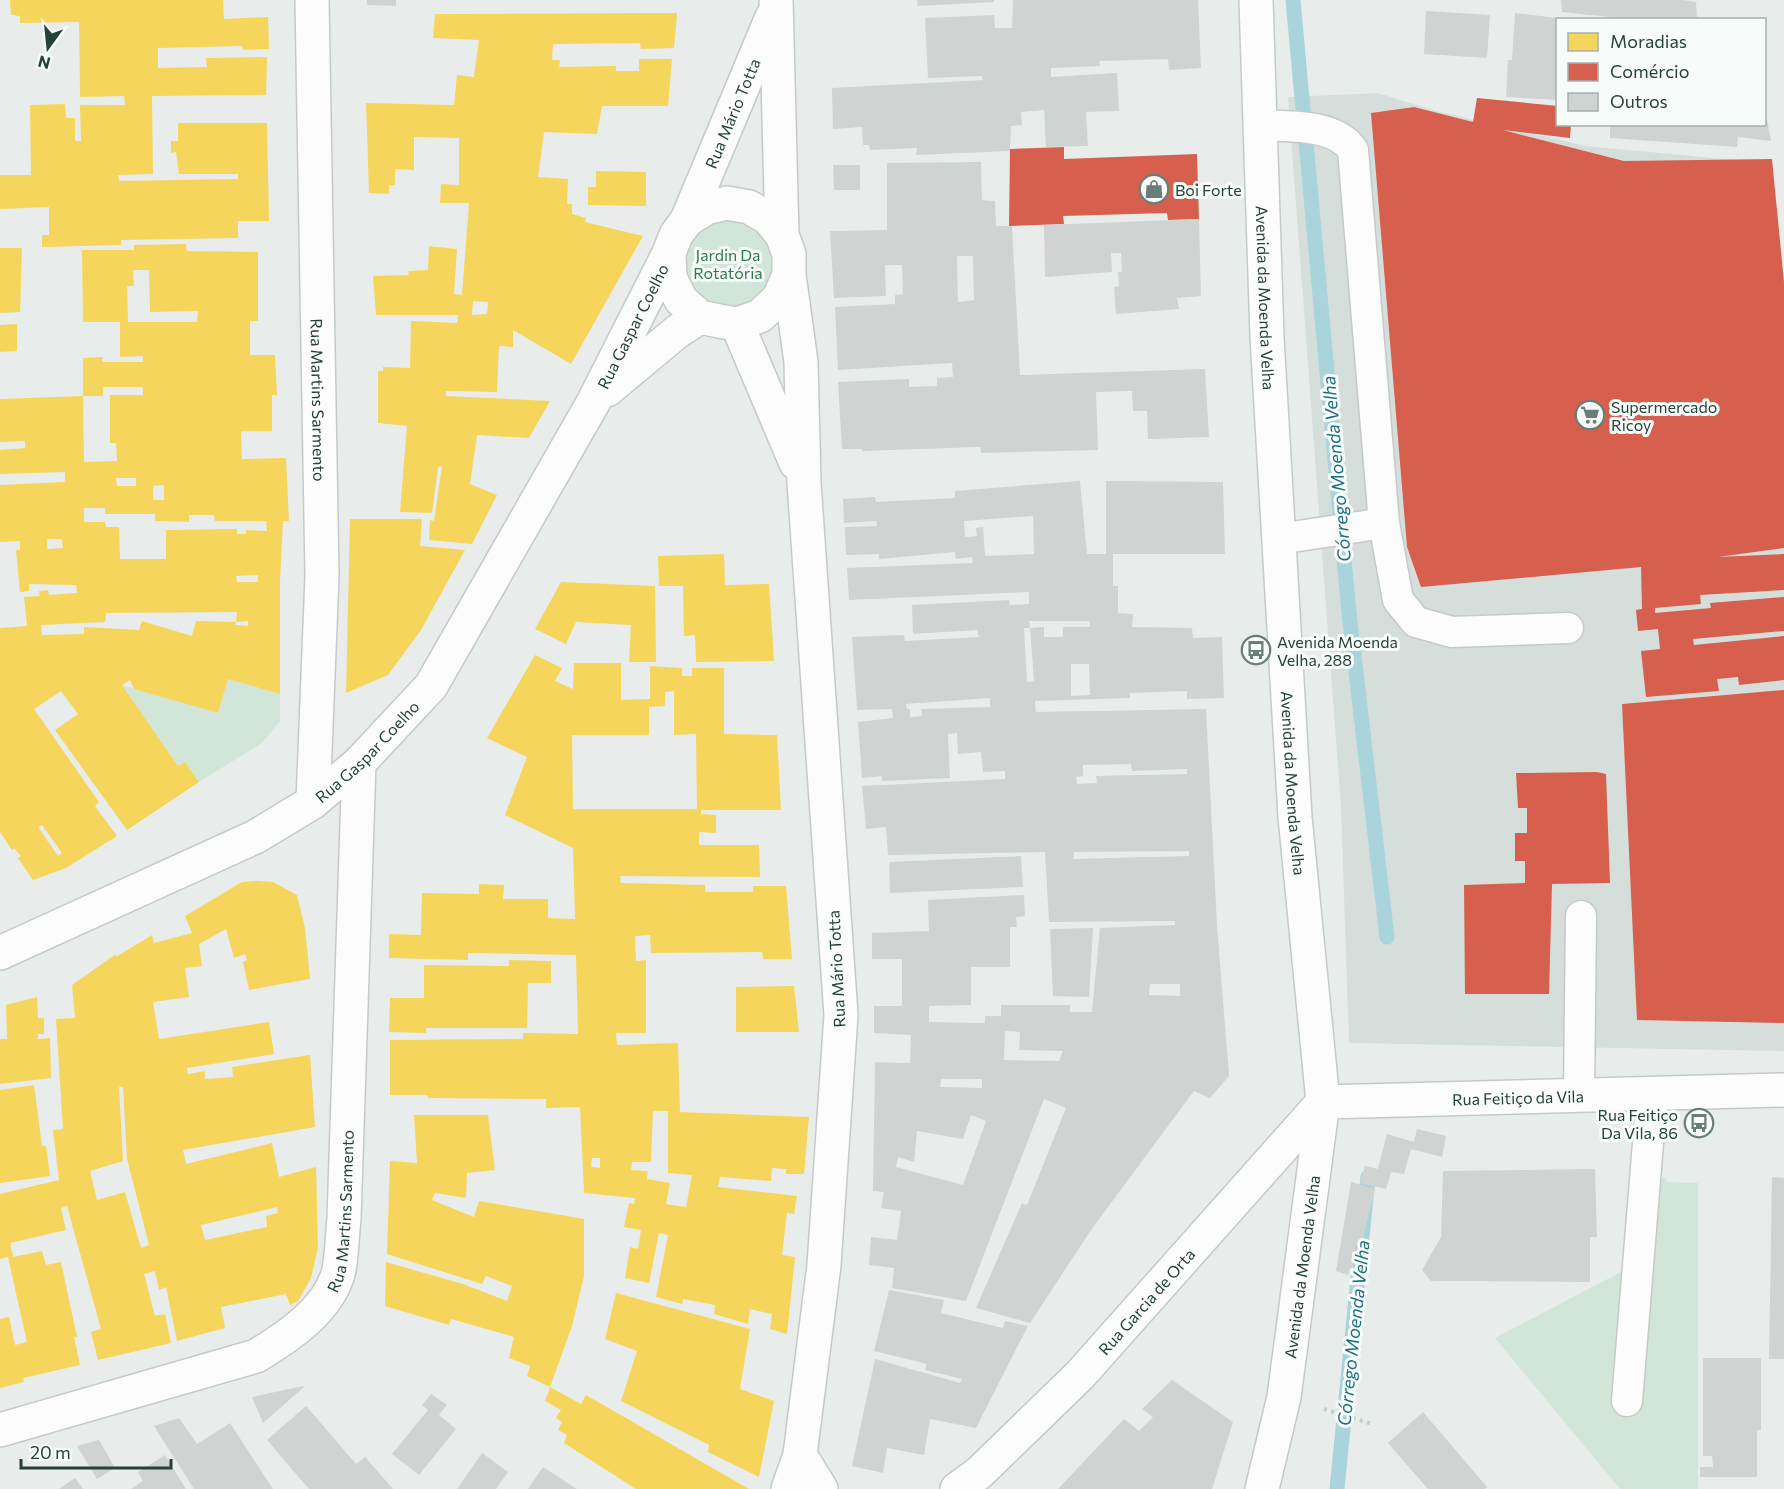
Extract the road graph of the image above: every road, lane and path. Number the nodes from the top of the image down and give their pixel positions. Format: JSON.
{"nodes":[{"id":1,"x":312,"y":0,"type":"edge"},
{"id":2,"x":1256,"y":0,"type":"edge"},
{"id":3,"x":776,"y":3,"type":"edge"},
{"id":4,"x":1260,"y":125,"type":"junction"},
{"id":5,"x":687,"y":220,"type":"junction"},
{"id":6,"x":782,"y":235,"type":"junction"},
{"id":7,"x":669,"y":253,"type":"junction"},
{"id":8,"x":789,"y":275,"type":"junction"},
{"id":9,"x":700,"y":317,"type":"junction"},
{"id":10,"x":737,"y":324,"type":"junction"},
{"id":11,"x":594,"y":401,"type":"junction"},
{"id":12,"x":804,"y":483,"type":"junction"},
{"id":13,"x":1384,"y":523,"type":"junction"},
{"id":14,"x":1279,"y":539,"type":"junction"},
{"id":15,"x":1568,"y":628,"type":"dead end"},
{"id":16,"x":358,"y":763,"type":"junction"},
{"id":17,"x":313,"y":802,"type":"junction"},
{"id":18,"x":1581,"y":916,"type":"dead end"},
{"id":19,"x":0,"y":953,"type":"edge"},
{"id":20,"x":1784,"y":1090,"type":"edge"},
{"id":21,"x":1652,"y":1094,"type":"junction"},
{"id":22,"x":1579,"y":1095,"type":"junction"},
{"id":23,"x":1323,"y":1102,"type":"junction"},
{"id":24,"x":1627,"y":1401,"type":"dead end"},
{"id":25,"x":1314,"y":1406,"type":"dead end"},
{"id":26,"x":1372,"y":1424,"type":"dead end"},
{"id":27,"x":0,"y":1430,"type":"edge"},
{"id":28,"x":800,"y":1455,"type":"junction"},
{"id":29,"x":788,"y":1489,"type":"edge"},
{"id":30,"x":821,"y":1489,"type":"edge"},
{"id":31,"x":957,"y":1489,"type":"edge"},
{"id":32,"x":1262,"y":1489,"type":"edge"}],
"edges":[{"from":1,"to":17,"type":"street","name":"Rua Martins Sarmento"},
{"from":2,"to":4,"type":"street","name":"Avenida da Moenda Velha"},
{"from":3,"to":5,"type":"street","name":"Rua Mário Totta"},
{"from":3,"to":6,"type":"street","name":"Rua Mário Totta"},
{"from":4,"to":13,"type":"lane"},
{"from":4,"to":14,"type":"street","name":"Avenida da Moenda Velha"},
{"from":5,"to":6,"type":"street"},
{"from":5,"to":7,"type":"street"},
{"from":6,"to":8,"type":"street"},
{"from":7,"to":9,"type":"street"},
{"from":7,"to":11,"type":"street","name":"Rua Gaspar Coelho"},
{"from":8,"to":10,"type":"street"},
{"from":8,"to":12,"type":"street","name":"Rua Mário Totta"},
{"from":9,"to":10,"type":"street"},
{"from":9,"to":11,"type":"street","name":"Rua Gaspar Coelho"},
{"from":10,"to":12,"type":"street","name":"Rua Mário Totta"},
{"from":11,"to":16,"type":"street","name":"Rua Gaspar Coelho"},
{"from":12,"to":28,"type":"street","name":"Rua Mário Totta"},
{"from":13,"to":14,"type":"lane"},
{"from":13,"to":15,"type":"lane"},
{"from":14,"to":23,"type":"street","name":"Avenida da Moenda Velha"},
{"from":16,"to":17,"type":"street","name":"Rua Gaspar Coelho"},
{"from":16,"to":27,"type":"street","name":"Rua Martins Sarmento"},
{"from":17,"to":19,"type":"street","name":"Rua Gaspar Coelho"},
{"from":18,"to":22,"type":"lane"},
{"from":20,"to":21,"type":"street","name":"Rua Feitiço da Vila"},
{"from":21,"to":22,"type":"street","name":"Rua Feitiço da Vila"},
{"from":21,"to":24,"type":"lane"},
{"from":22,"to":23,"type":"street","name":"Rua Feitiço da Vila"},
{"from":23,"to":31,"type":"street","name":"Rua Garcia de Orta"},
{"from":23,"to":32,"type":"street","name":"Avenida da Moenda Velha"},
{"from":25,"to":26,"type":"path"},
{"from":28,"to":29,"type":"street","name":"Rua Mário Totta"},
{"from":28,"to":30,"type":"street"}]}
